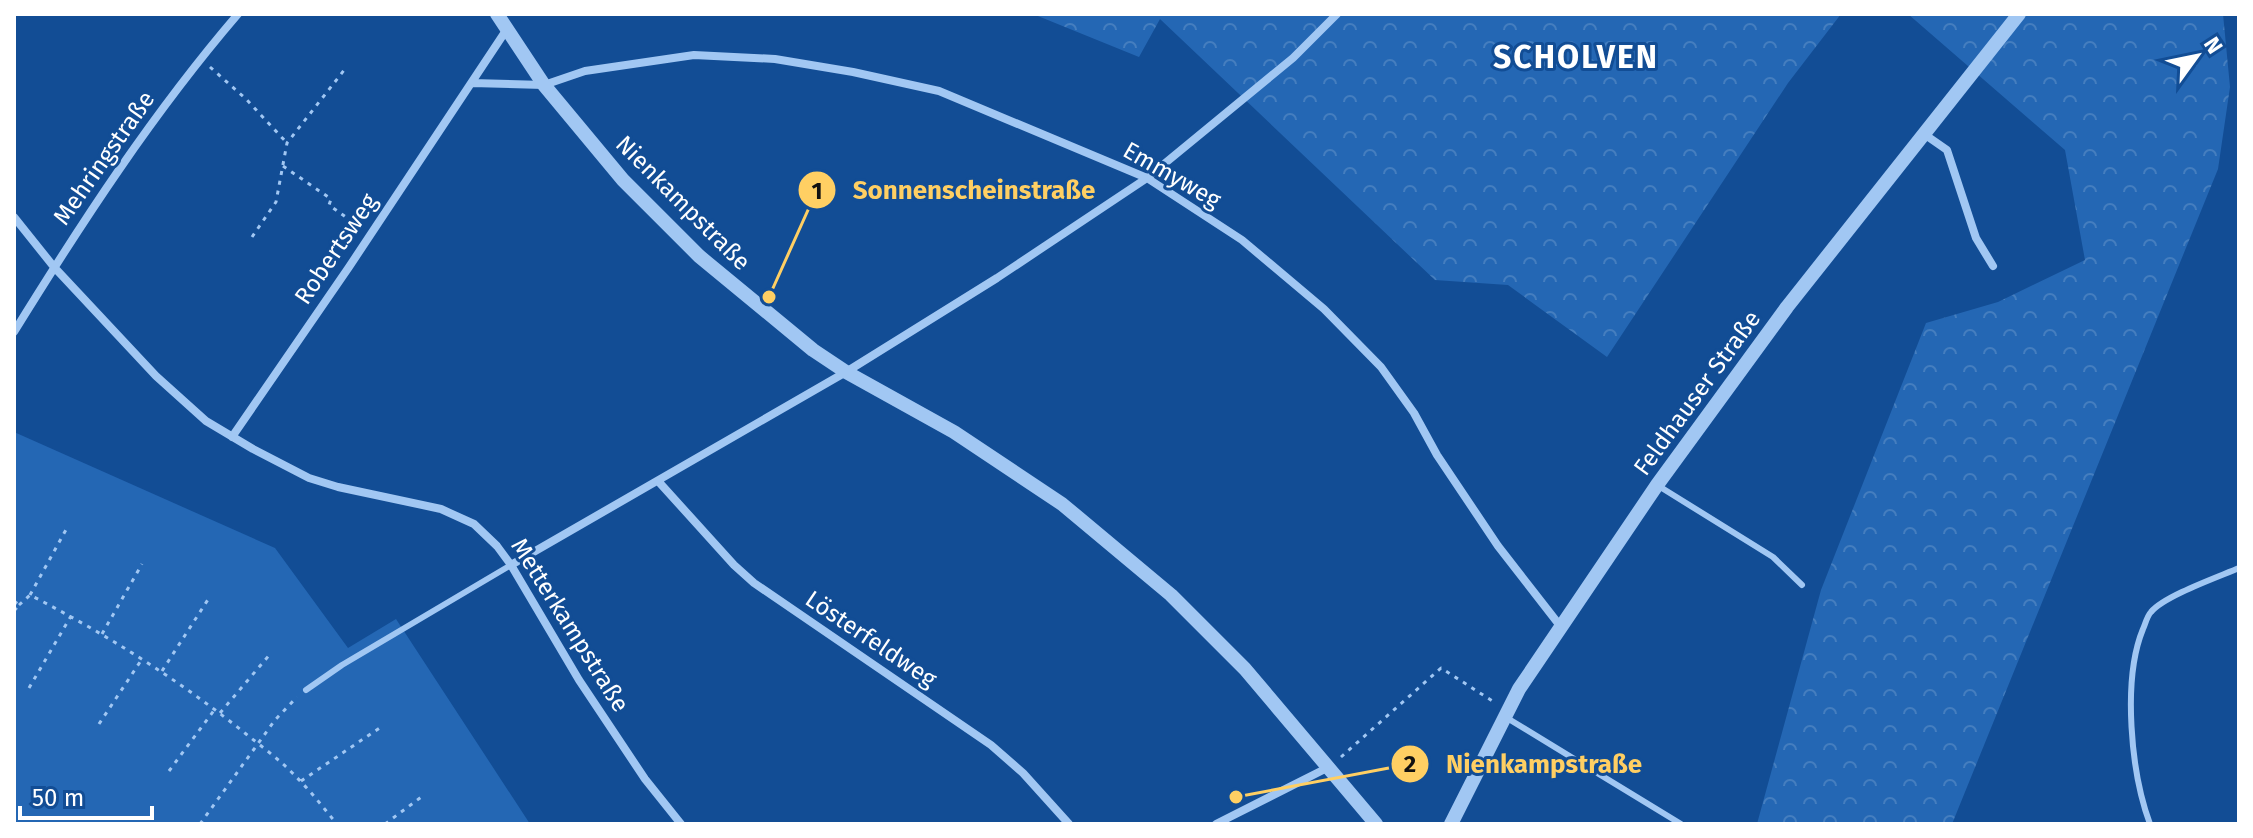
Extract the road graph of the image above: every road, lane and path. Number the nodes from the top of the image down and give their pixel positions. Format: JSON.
{"nodes":[{"id":1,"x":238,"y":14,"type":"edge"},
{"id":2,"x":497,"y":14,"type":"edge"},
{"id":3,"x":1337,"y":14,"type":"edge"},
{"id":4,"x":2019,"y":14,"type":"edge"},
{"id":5,"x":507,"y":29,"type":"junction"},
{"id":6,"x":200,"y":59,"type":"junction"},
{"id":7,"x":345,"y":69,"type":"dead end"},
{"id":8,"x":472,"y":83,"type":"junction"},
{"id":9,"x":544,"y":85,"type":"junction"},
{"id":10,"x":1924,"y":134,"type":"junction"},
{"id":11,"x":287,"y":143,"type":"junction"},
{"id":12,"x":283,"y":166,"type":"junction"},
{"id":13,"x":1147,"y":178,"type":"junction"},
{"id":14,"x":14,"y":217,"type":"edge"},
{"id":15,"x":370,"y":235,"type":"junction"},
{"id":16,"x":252,"y":237,"type":"dead end"},
{"id":17,"x":1993,"y":266,"type":"dead end"},
{"id":18,"x":54,"y":267,"type":"junction"},
{"id":19,"x":14,"y":332,"type":"edge"},
{"id":20,"x":846,"y":372,"type":"junction"},
{"id":21,"x":232,"y":437,"type":"junction"},
{"id":22,"x":658,"y":481,"type":"junction"},
{"id":23,"x":1657,"y":485,"type":"junction"},
{"id":24,"x":68,"y":526,"type":"dead end"},
{"id":25,"x":142,"y":564,"type":"dead end"},
{"id":26,"x":511,"y":565,"type":"junction"},
{"id":27,"x":2239,"y":568,"type":"edge"},
{"id":28,"x":1802,"y":585,"type":"dead end"},
{"id":29,"x":30,"y":595,"type":"junction"},
{"id":30,"x":209,"y":598,"type":"dead end"},
{"id":31,"x":14,"y":601,"type":"edge"},
{"id":32,"x":19,"y":605,"type":"junction"},
{"id":33,"x":14,"y":611,"type":"edge"},
{"id":34,"x":71,"y":616,"type":"junction"},
{"id":35,"x":1561,"y":627,"type":"junction"},
{"id":36,"x":102,"y":634,"type":"junction"},
{"id":37,"x":271,"y":653,"type":"dead end"},
{"id":38,"x":142,"y":659,"type":"junction"},
{"id":39,"x":162,"y":671,"type":"junction"},
{"id":40,"x":29,"y":688,"type":"dead end"},
{"id":41,"x":306,"y":690,"type":"joint"},
{"id":42,"x":215,"y":709,"type":"junction"},
{"id":43,"x":220,"y":713,"type":"junction"},
{"id":44,"x":1506,"y":713,"type":"junction"},
{"id":45,"x":99,"y":724,"type":"dead end"},
{"id":46,"x":381,"y":727,"type":"dead end"},
{"id":47,"x":258,"y":744,"type":"junction"},
{"id":48,"x":1330,"y":767,"type":"junction"},
{"id":49,"x":169,"y":771,"type":"dead end"},
{"id":50,"x":301,"y":781,"type":"junction"},
{"id":51,"x":424,"y":795,"type":"dead end"},
{"id":52,"x":200,"y":824,"type":"edge"},
{"id":53,"x":337,"y":824,"type":"edge"},
{"id":54,"x":385,"y":824,"type":"edge"},
{"id":55,"x":681,"y":824,"type":"edge"},
{"id":56,"x":1069,"y":824,"type":"edge"},
{"id":57,"x":1216,"y":824,"type":"edge"},
{"id":58,"x":1376,"y":824,"type":"edge"},
{"id":59,"x":1451,"y":824,"type":"edge"},
{"id":60,"x":1681,"y":824,"type":"edge"},
{"id":61,"x":2150,"y":824,"type":"edge"}],
"edges":[{"from":1,"to":6,"type":"street","name":"Mehringstraße"},
{"from":2,"to":5,"type":"street","name":"Nienkampstraße"},
{"from":3,"to":13,"type":"street"},
{"from":4,"to":10,"type":"street","name":"Feldhauser Straße"},
{"from":5,"to":8,"type":"street","name":"Robertsweg"},
{"from":5,"to":9,"type":"street","name":"Nienkampstraße"},
{"from":6,"to":11,"type":"path"},
{"from":6,"to":18,"type":"street","name":"Mehringstraße"},
{"from":7,"to":11,"type":"path"},
{"from":8,"to":9,"type":"street"},
{"from":8,"to":15,"type":"street","name":"Robertsweg"},
{"from":9,"to":13,"type":"street","name":"Emmyweg"},
{"from":9,"to":20,"type":"street","name":"Nienkampstraße"},
{"from":10,"to":17,"type":"street"},
{"from":10,"to":23,"type":"street","name":"Feldhauser Straße"},
{"from":11,"to":12,"type":"path"},
{"from":12,"to":15,"type":"path"},
{"from":12,"to":16,"type":"path"},
{"from":13,"to":20,"type":"street"},
{"from":13,"to":35,"type":"street","name":"Emmyweg"},
{"from":14,"to":18,"type":"street","name":"Metterkampstraße"},
{"from":15,"to":21,"type":"street","name":"Robertsweg"},
{"from":18,"to":19,"type":"street","name":"Mehringstraße"},
{"from":18,"to":21,"type":"street","name":"Metterkampstraße"},
{"from":20,"to":22,"type":"street"},
{"from":20,"to":48,"type":"street","name":"Nienkampstraße"},
{"from":21,"to":26,"type":"street","name":"Metterkampstraße"},
{"from":22,"to":26,"type":"street"},
{"from":22,"to":56,"type":"street","name":"Lösterfeldweg"},
{"from":23,"to":28,"type":"lane"},
{"from":23,"to":35,"type":"street","name":"Feldhauser Straße"},
{"from":24,"to":29,"type":"path"},
{"from":25,"to":36,"type":"path"},
{"from":26,"to":41,"type":"lane"},
{"from":26,"to":55,"type":"street","name":"Metterkampstraße"},
{"from":27,"to":61,"type":"lane"},
{"from":29,"to":32,"type":"path"},
{"from":29,"to":34,"type":"path"},
{"from":30,"to":39,"type":"path"},
{"from":31,"to":32,"type":"path"},
{"from":32,"to":33,"type":"path"},
{"from":34,"to":36,"type":"path"},
{"from":34,"to":40,"type":"path"},
{"from":35,"to":44,"type":"street","name":"Feldhauser Straße"},
{"from":36,"to":38,"type":"path"},
{"from":37,"to":43,"type":"path"},
{"from":38,"to":39,"type":"path"},
{"from":38,"to":45,"type":"path"},
{"from":39,"to":42,"type":"path"},
{"from":41,"to":47,"type":"path"},
{"from":42,"to":43,"type":"path"},
{"from":42,"to":49,"type":"path"},
{"from":43,"to":47,"type":"path"},
{"from":44,"to":48,"type":"path"},
{"from":44,"to":59,"type":"street","name":"Feldhauser Straße"},
{"from":44,"to":60,"type":"lane"},
{"from":46,"to":50,"type":"path"},
{"from":47,"to":50,"type":"path"},
{"from":47,"to":52,"type":"path"},
{"from":48,"to":57,"type":"street"},
{"from":48,"to":58,"type":"street","name":"Nienkampstraße"},
{"from":50,"to":53,"type":"path"},
{"from":51,"to":54,"type":"path"}]}
